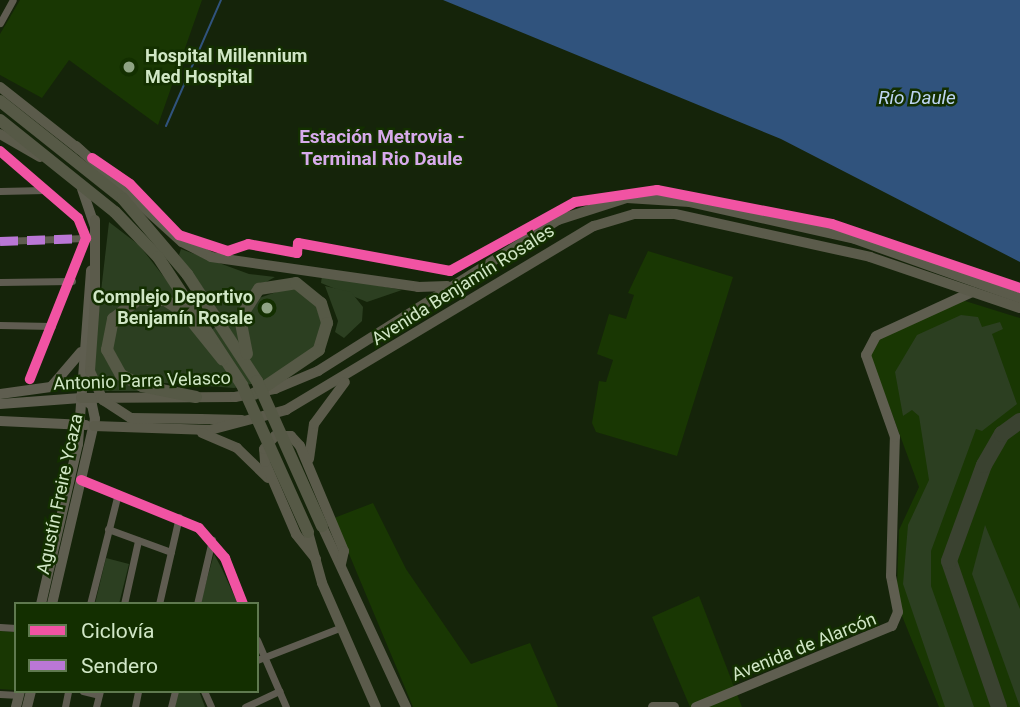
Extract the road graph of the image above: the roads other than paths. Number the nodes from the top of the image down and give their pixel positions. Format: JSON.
{"nodes":[{"id":1,"x":13,"y":0,"type":"edge"},
{"id":2,"x":4,"y":8,"type":"edge"},
{"id":3,"x":0,"y":23,"type":"edge"},
{"id":4,"x":0,"y":87,"type":"edge"},
{"id":5,"x":0,"y":101,"type":"edge"},
{"id":6,"x":0,"y":120,"type":"edge"},
{"id":7,"x":0,"y":134,"type":"edge"},
{"id":8,"x":76,"y":146,"type":"junction"},
{"id":9,"x":0,"y":151,"type":"edge"},
{"id":10,"x":62,"y":170,"type":"junction"},
{"id":11,"x":45,"y":190,"type":"junction"},
{"id":12,"x":0,"y":191,"type":"edge"},
{"id":13,"x":124,"y":199,"type":"junction"},
{"id":14,"x":95,"y":220,"type":"junction"},
{"id":15,"x":86,"y":238,"type":"junction"},
{"id":16,"x":0,"y":241,"type":"edge"},
{"id":17,"x":72,"y":281,"type":"junction"},
{"id":18,"x":0,"y":282,"type":"edge"},
{"id":19,"x":456,"y":283,"type":"junction"},
{"id":20,"x":976,"y":292,"type":"junction"},
{"id":21,"x":1020,"y":298,"type":"edge"},
{"id":22,"x":201,"y":303,"type":"junction"},
{"id":23,"x":1020,"y":308,"type":"edge"},
{"id":24,"x":0,"y":325,"type":"edge"},
{"id":25,"x":52,"y":326,"type":"junction"},
{"id":26,"x":84,"y":342,"type":"junction"},
{"id":27,"x":351,"y":375,"type":"junction"},
{"id":28,"x":30,"y":379,"type":"dead end"},
{"id":29,"x":242,"y":384,"type":"junction"},
{"id":30,"x":256,"y":387,"type":"junction"},
{"id":31,"x":0,"y":395,"type":"edge"},
{"id":32,"x":196,"y":397,"type":"junction"},
{"id":33,"x":81,"y":398,"type":"junction"},
{"id":34,"x":0,"y":404,"type":"edge"},
{"id":35,"x":31,"y":404,"type":"junction"},
{"id":36,"x":255,"y":420,"type":"junction"},
{"id":37,"x":0,"y":422,"type":"edge"},
{"id":38,"x":80,"y":424,"type":"junction"},
{"id":39,"x":94,"y":426,"type":"junction"},
{"id":40,"x":182,"y":430,"type":"junction"},
{"id":41,"x":311,"y":469,"type":"junction"},
{"id":42,"x":81,"y":480,"type":"junction"},
{"id":43,"x":276,"y":489,"type":"junction"},
{"id":44,"x":118,"y":493,"type":"junction"},
{"id":45,"x":179,"y":517,"type":"junction"},
{"id":46,"x":322,"y":526,"type":"joint"},
{"id":47,"x":108,"y":529,"type":"junction"},
{"id":48,"x":308,"y":532,"type":"joint"},
{"id":49,"x":212,"y":540,"type":"junction"},
{"id":50,"x":138,"y":541,"type":"junction"},
{"id":51,"x":171,"y":552,"type":"junction"},
{"id":52,"x":316,"y":559,"type":"junction"},
{"id":53,"x":341,"y":564,"type":"junction"},
{"id":54,"x":41,"y":602,"type":"edge"},
{"id":55,"x":51,"y":602,"type":"edge"},
{"id":56,"x":90,"y":602,"type":"edge"},
{"id":57,"x":124,"y":602,"type":"edge"},
{"id":58,"x":159,"y":602,"type":"edge"},
{"id":59,"x":197,"y":602,"type":"edge"},
{"id":60,"x":242,"y":602,"type":"edge"},
{"id":61,"x":342,"y":627,"type":"junction"},
{"id":62,"x":261,"y":659,"type":"edge"},
{"id":63,"x":279,"y":691,"type":"junction"},
{"id":64,"x":19,"y":693,"type":"edge"},
{"id":65,"x":99,"y":693,"type":"edge"},
{"id":66,"x":0,"y":694,"type":"edge"},
{"id":67,"x":251,"y":706,"type":"edge"},
{"id":68,"x":656,"y":706,"type":"edge"},
{"id":69,"x":16,"y":707,"type":"edge"},
{"id":70,"x":96,"y":707,"type":"edge"},
{"id":71,"x":286,"y":707,"type":"edge"},
{"id":72,"x":376,"y":707,"type":"edge"},
{"id":73,"x":406,"y":707,"type":"edge"},
{"id":74,"x":674,"y":707,"type":"edge"},
{"id":75,"x":696,"y":707,"type":"edge"}],
"edges":[{"from":1,"to":2,"type":"street"},
{"from":2,"to":3,"type":"street"},
{"from":4,"to":8,"type":"main road"},
{"from":5,"to":13,"type":"highway"},
{"from":6,"to":10,"type":"highway"},
{"from":7,"to":10,"type":"main road"},
{"from":8,"to":13,"type":"main road"},
{"from":8,"to":19,"type":"main road"},
{"from":9,"to":11,"type":"street"},
{"from":10,"to":14,"type":"main road"},
{"from":10,"to":22,"type":"highway"},
{"from":11,"to":12,"type":"street"},
{"from":11,"to":15,"type":"street"},
{"from":13,"to":22,"type":"highway"},
{"from":14,"to":26,"type":"main road","name":"Agustín Freire Ycaza"},
{"from":14,"to":36,"type":"main road","bridge":true},
{"from":15,"to":16,"type":"street"},
{"from":15,"to":17,"type":"street"},
{"from":17,"to":18,"type":"street"},
{"from":17,"to":25,"type":"street"},
{"from":19,"to":21,"type":"main road","name":"Avenida Benjamín Rosales"},
{"from":19,"to":30,"type":"main road","name":"Avenida Benjamín Rosales"},
{"from":20,"to":23,"type":"main road","name":"Avenida Benjamín Rosales"},
{"from":20,"to":27,"type":"main road","name":"Avenida Benjamín Rosales"},
{"from":20,"to":75,"type":"main road","name":"Avenida de Alarcón"},
{"from":22,"to":29,"type":"highway"},
{"from":22,"to":30,"type":"highway"},
{"from":24,"to":25,"type":"street"},
{"from":25,"to":28,"type":"street"},
{"from":26,"to":31,"type":"main road"},
{"from":26,"to":33,"type":"main road","name":"Agustín Freire Ycaza"},
{"from":27,"to":36,"type":"main road","name":"Avenida Benjamín Rosales"},
{"from":27,"to":41,"type":"main road"},
{"from":29,"to":32,"type":"highway"},
{"from":29,"to":48,"type":"highway","bridge":true},
{"from":30,"to":30,"type":"highway"},
{"from":30,"to":32,"type":"main road","name":"Antonio Parra Velasco"},
{"from":30,"to":46,"type":"highway","bridge":true},
{"from":31,"to":35,"type":"main road"},
{"from":32,"to":33,"type":"main road","name":"Antonio Parra Velasco"},
{"from":33,"to":35,"type":"main road","name":"Antonio Parra Velasco"},
{"from":33,"to":38,"type":"main road","name":"Agustín Freire Ycaza"},
{"from":33,"to":39,"type":"main road","name":"Agustín Freire Ycaza"},
{"from":34,"to":35,"type":"main road","name":"Antonio Parra Velasco"},
{"from":36,"to":40,"type":"main road"},
{"from":37,"to":38,"type":"main road"},
{"from":38,"to":39,"type":"main road"},
{"from":38,"to":54,"type":"main road","name":"Agustín Freire Ycaza"},
{"from":39,"to":40,"type":"main road"},
{"from":39,"to":42,"type":"main road","name":"Agustín Freire Ycaza"},
{"from":40,"to":43,"type":"main road"},
{"from":41,"to":43,"type":"main road"},
{"from":41,"to":53,"type":"main road"},
{"from":42,"to":44,"type":"street"},
{"from":42,"to":55,"type":"main road","name":"Agustín Freire Ycaza"},
{"from":43,"to":52,"type":"main road"},
{"from":44,"to":45,"type":"street"},
{"from":44,"to":47,"type":"street"},
{"from":45,"to":49,"type":"street"},
{"from":45,"to":51,"type":"street"},
{"from":46,"to":53,"type":"main road"},
{"from":47,"to":50,"type":"street"},
{"from":47,"to":56,"type":"street"},
{"from":48,"to":52,"type":"main road"},
{"from":49,"to":59,"type":"street"},
{"from":49,"to":60,"type":"street"},
{"from":50,"to":51,"type":"street"},
{"from":50,"to":57,"type":"street"},
{"from":51,"to":58,"type":"street"},
{"from":52,"to":61,"type":"main road"},
{"from":53,"to":73,"type":"main road"},
{"from":61,"to":62,"type":"street"},
{"from":61,"to":72,"type":"main road"},
{"from":62,"to":63,"type":"street"},
{"from":63,"to":67,"type":"street"},
{"from":63,"to":71,"type":"street"},
{"from":64,"to":66,"type":"street"},
{"from":64,"to":69,"type":"main road"},
{"from":65,"to":70,"type":"street"},
{"from":68,"to":74,"type":"main road"}]}
